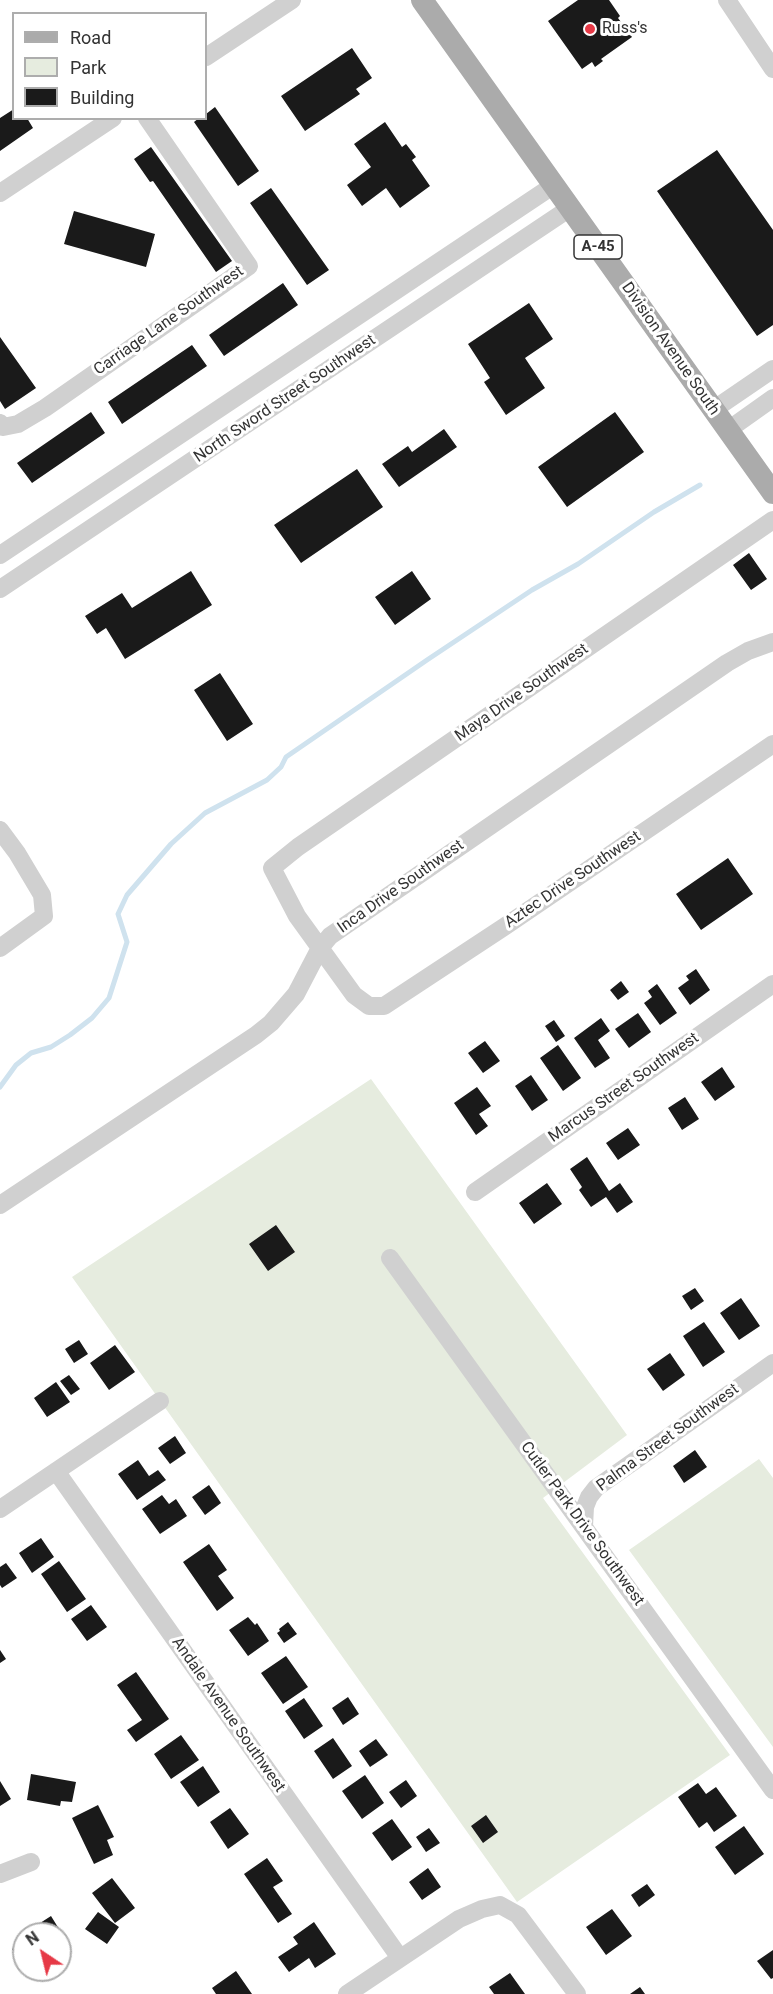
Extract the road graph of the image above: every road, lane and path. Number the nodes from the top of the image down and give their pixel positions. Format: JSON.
{"nodes":[{"id":1,"x":292,"y":0,"type":"edge"},
{"id":2,"x":422,"y":0,"type":"edge"},
{"id":3,"x":727,"y":0,"type":"edge"},
{"id":4,"x":207,"y":56,"type":"edge"},
{"id":5,"x":773,"y":69,"type":"edge"},
{"id":6,"x":109,"y":120,"type":"edge"},
{"id":7,"x":148,"y":120,"type":"edge"},
{"id":8,"x":554,"y":185,"type":"junction"},
{"id":9,"x":0,"y":194,"type":"edge"},
{"id":10,"x":570,"y":208,"type":"junction"},
{"id":11,"x":773,"y":369,"type":"edge"},
{"id":12,"x":773,"y":398,"type":"edge"},
{"id":13,"x":713,"y":410,"type":"junction"},
{"id":14,"x":0,"y":423,"type":"edge"},
{"id":15,"x":728,"y":430,"type":"junction"},
{"id":16,"x":773,"y":493,"type":"edge"},
{"id":17,"x":773,"y":520,"type":"edge"},
{"id":18,"x":0,"y":555,"type":"edge"},
{"id":19,"x":0,"y":589,"type":"edge"},
{"id":20,"x":773,"y":642,"type":"edge"},
{"id":21,"x":773,"y":744,"type":"edge"},
{"id":22,"x":0,"y":830,"type":"edge"},
{"id":23,"x":0,"y":948,"type":"edge"},
{"id":24,"x":321,"y":948,"type":"junction"},
{"id":25,"x":773,"y":984,"type":"edge"},
{"id":26,"x":475,"y":1192,"type":"dead end"},
{"id":27,"x":0,"y":1205,"type":"edge"},
{"id":28,"x":390,"y":1258,"type":"dead end"},
{"id":29,"x":773,"y":1363,"type":"edge"},
{"id":30,"x":160,"y":1401,"type":"dead end"},
{"id":31,"x":56,"y":1472,"type":"junction"},
{"id":32,"x":0,"y":1509,"type":"edge"},
{"id":33,"x":584,"y":1526,"type":"junction"},
{"id":34,"x":773,"y":1790,"type":"edge"},
{"id":35,"x":30,"y":1862,"type":"dead end"},
{"id":36,"x":0,"y":1874,"type":"edge"},
{"id":37,"x":400,"y":1958,"type":"junction"},
{"id":38,"x":347,"y":1994,"type":"edge"},
{"id":39,"x":577,"y":1994,"type":"edge"}],
"edges":[{"from":1,"to":4,"type":"street"},
{"from":2,"to":8,"type":"main road","name":"Division Avenue South","number":"A-45"},
{"from":3,"to":5,"type":"street"},
{"from":6,"to":9,"type":"street"},
{"from":7,"to":14,"type":"street","name":"Carriage Lane Southwest"},
{"from":8,"to":10,"type":"main road","name":"Division Avenue South","number":"A-45"},
{"from":8,"to":18,"type":"street","name":"North Sword Street Southwest"},
{"from":10,"to":13,"type":"main road","name":"Division Avenue South","number":"A-45"},
{"from":10,"to":19,"type":"street","name":"North Sword Street Southwest"},
{"from":11,"to":13,"type":"street"},
{"from":12,"to":15,"type":"street"},
{"from":13,"to":15,"type":"main road","name":"Division Avenue South","number":"A-45"},
{"from":15,"to":16,"type":"main road","name":"Division Avenue South","number":"A-45"},
{"from":17,"to":24,"type":"street","name":"Maya Drive Southwest"},
{"from":20,"to":24,"type":"street","name":"Inca Drive Southwest"},
{"from":21,"to":24,"type":"street","name":"Aztec Drive Southwest"},
{"from":22,"to":23,"type":"street"},
{"from":24,"to":27,"type":"street","name":"Inca Drive Southwest"},
{"from":25,"to":26,"type":"street","name":"Marcus Street Southwest"},
{"from":28,"to":33,"type":"street","name":"Cutler Park Drive Southwest"},
{"from":29,"to":33,"type":"street","name":"Palma Street Southwest"},
{"from":30,"to":31,"type":"street"},
{"from":31,"to":32,"type":"street"},
{"from":31,"to":37,"type":"street","name":"Andale Avenue Southwest"},
{"from":33,"to":34,"type":"street","name":"Cutler Park Drive Southwest"},
{"from":35,"to":36,"type":"street"},
{"from":37,"to":38,"type":"street"},
{"from":37,"to":39,"type":"street"}]}
